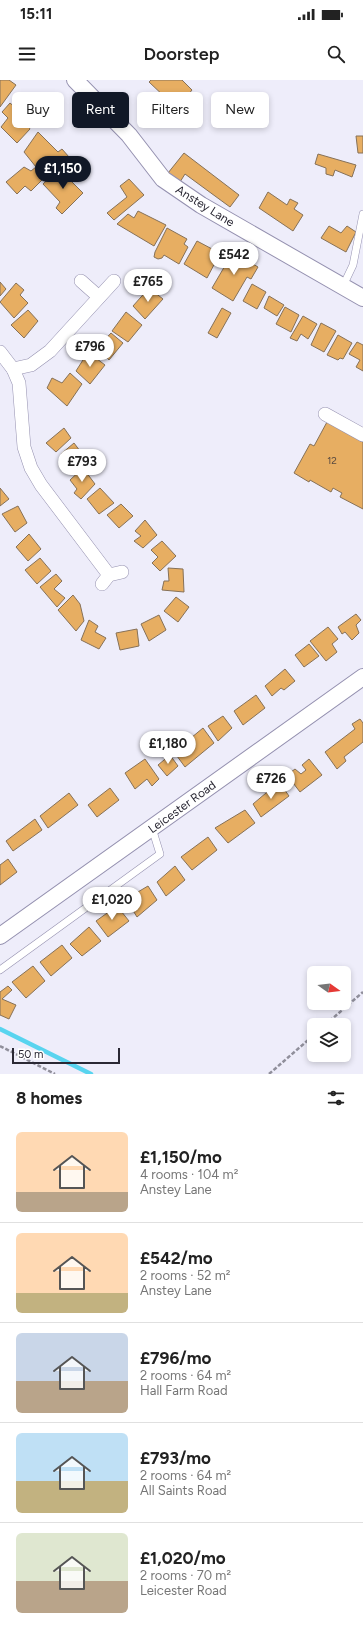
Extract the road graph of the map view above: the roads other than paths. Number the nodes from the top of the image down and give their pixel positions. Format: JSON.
{"nodes":[{"id":1,"x":75,"y":80,"type":"edge"},
{"id":2,"x":363,"y":214,"type":"edge"},
{"id":3,"x":82,"y":281,"type":"dead end"},
{"id":4,"x":114,"y":281,"type":"dead end"},
{"id":5,"x":343,"y":286,"type":"junction"},
{"id":6,"x":99,"y":297,"type":"junction"},
{"id":7,"x":363,"y":298,"type":"edge"},
{"id":8,"x":0,"y":352,"type":"edge"},
{"id":9,"x":13,"y":369,"type":"junction"},
{"id":10,"x":325,"y":414,"type":"dead end"},
{"id":11,"x":363,"y":435,"type":"edge"},
{"id":12,"x":111,"y":577,"type":"dead end"},
{"id":13,"x":363,"y":677,"type":"edge"},
{"id":14,"x":152,"y":828,"type":"junction"},
{"id":15,"x":0,"y":936,"type":"edge"},
{"id":16,"x":0,"y":970,"type":"edge"}],
"edges":[{"from":1,"to":5,"type":"street","name":"Anstey Lane"},
{"from":2,"to":5,"type":"lane"},
{"from":3,"to":6,"type":"street"},
{"from":4,"to":6,"type":"street"},
{"from":5,"to":7,"type":"street","name":"Anstey Lane"},
{"from":6,"to":9,"type":"street"},
{"from":8,"to":9,"type":"street"},
{"from":9,"to":12,"type":"street"},
{"from":10,"to":11,"type":"street"},
{"from":13,"to":14,"type":"street","name":"Leicester Road"},
{"from":14,"to":15,"type":"street","name":"Leicester Road"},
{"from":14,"to":16,"type":"lane"}]}
